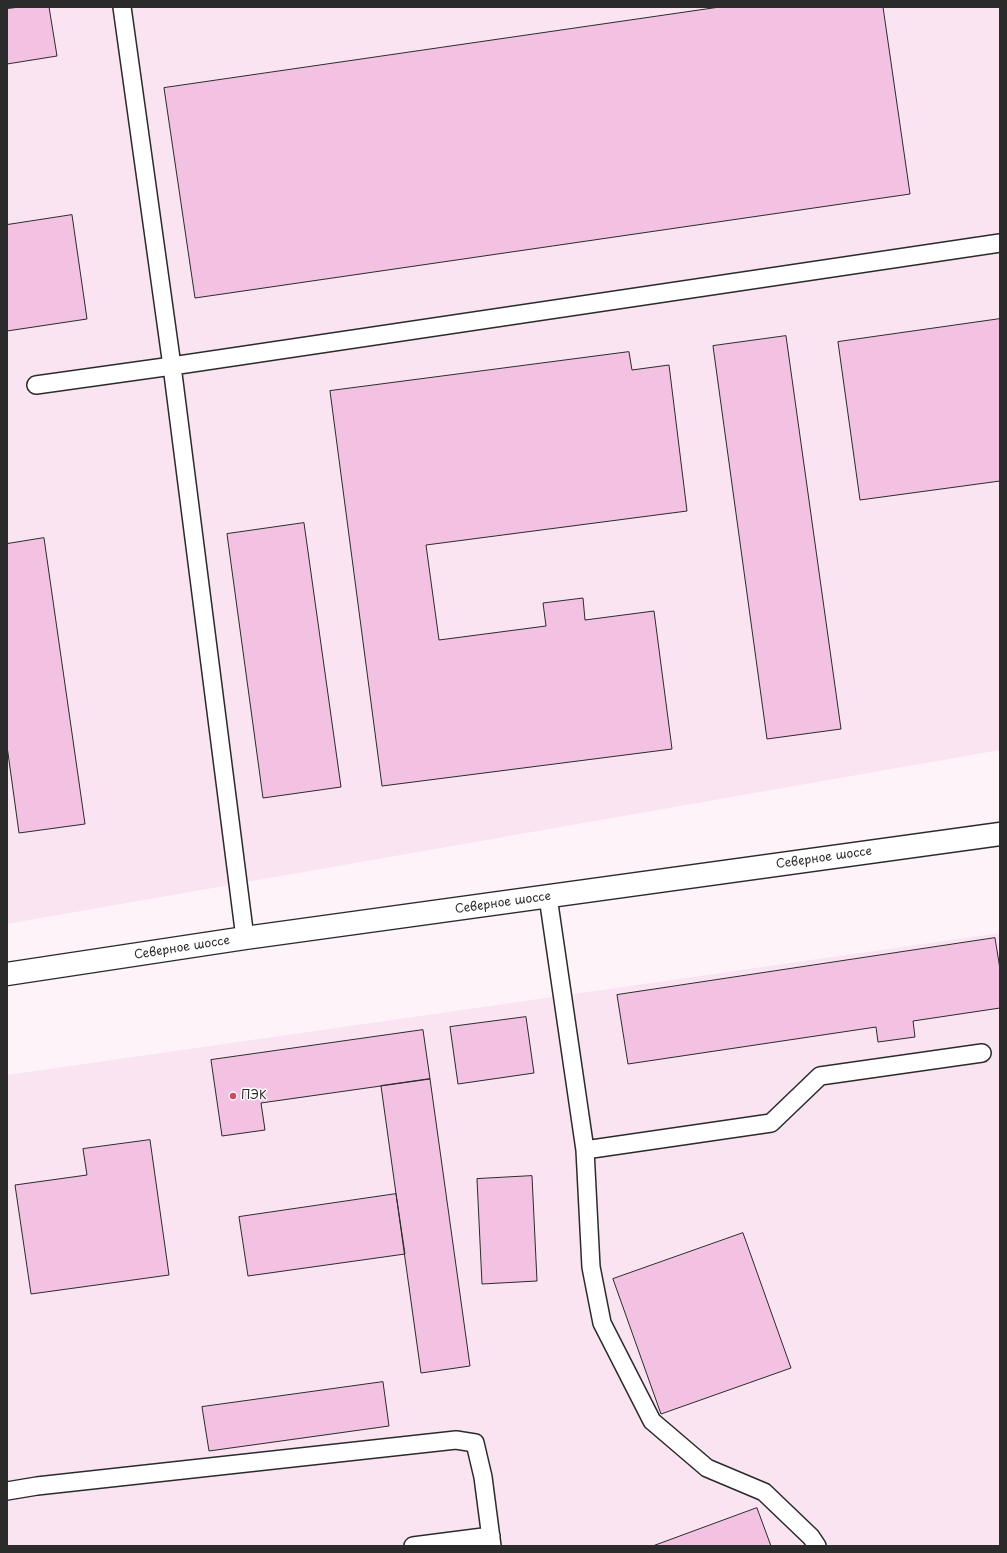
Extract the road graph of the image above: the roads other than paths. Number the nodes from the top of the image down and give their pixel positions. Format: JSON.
{"nodes":[{"id":1,"x":122,"y":7,"type":"edge"},
{"id":2,"x":1000,"y":243,"type":"edge"},
{"id":3,"x":172,"y":366,"type":"junction"},
{"id":4,"x":36,"y":385,"type":"dead end"},
{"id":5,"x":1000,"y":834,"type":"edge"},
{"id":6,"x":548,"y":897,"type":"junction"},
{"id":7,"x":245,"y":938,"type":"junction"},
{"id":8,"x":7,"y":974,"type":"edge"},
{"id":9,"x":982,"y":1053,"type":"dead end"},
{"id":10,"x":585,"y":1150,"type":"junction"},
{"id":11,"x":7,"y":1491,"type":"edge"},
{"id":12,"x":492,"y":1541,"type":"edge"},
{"id":13,"x":413,"y":1546,"type":"edge"},
{"id":14,"x":816,"y":1546,"type":"edge"}],
"edges":[{"from":1,"to":3,"type":"lane"},
{"from":2,"to":3,"type":"lane"},
{"from":3,"to":4,"type":"lane"},
{"from":3,"to":7,"type":"lane"},
{"from":5,"to":6,"type":"main road","name":"Северное шоссе"},
{"from":6,"to":7,"type":"main road","name":"Северное шоссе"},
{"from":6,"to":10,"type":"lane"},
{"from":7,"to":8,"type":"main road","name":"Северное шоссе"},
{"from":9,"to":10,"type":"lane"},
{"from":10,"to":14,"type":"lane"},
{"from":11,"to":12,"type":"lane"},
{"from":12,"to":13,"type":"lane"}]}
